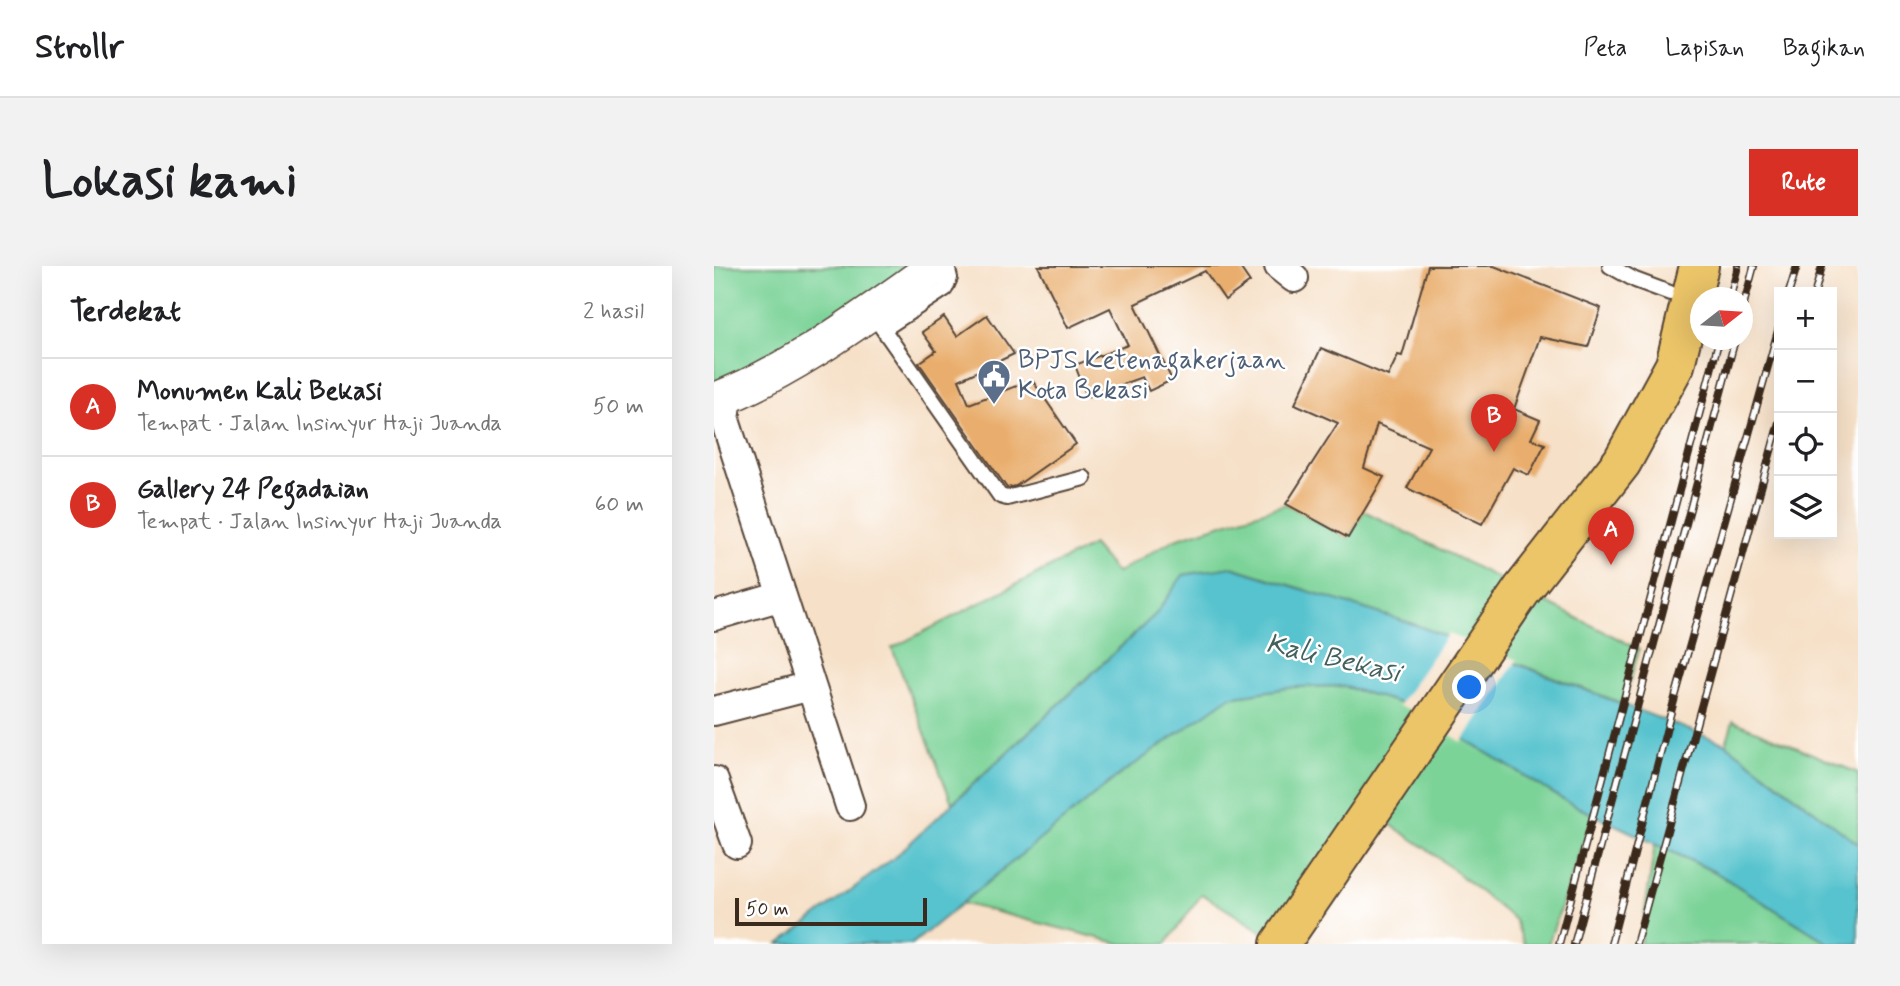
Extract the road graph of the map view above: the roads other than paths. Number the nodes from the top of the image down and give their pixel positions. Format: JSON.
{"nodes":[{"id":1,"x":936,"y":266,"type":"edge"},
{"id":2,"x":947,"y":266,"type":"edge"},
{"id":3,"x":1610,"y":266,"type":"edge"},
{"id":4,"x":1699,"y":266,"type":"edge"},
{"id":5,"x":1673,"y":279,"type":"edge"},
{"id":6,"x":877,"y":321,"type":"junction"},
{"id":7,"x":721,"y":398,"type":"edge"},
{"id":8,"x":1084,"y":478,"type":"dead end"},
{"id":9,"x":1555,"y":544,"type":"junction"},
{"id":10,"x":782,"y":596,"type":"junction"},
{"id":11,"x":714,"y":616,"type":"edge"},
{"id":12,"x":811,"y":686,"type":"junction"},
{"id":13,"x":714,"y":711,"type":"edge"},
{"id":14,"x":714,"y":781,"type":"edge"},
{"id":15,"x":850,"y":806,"type":"dead end"},
{"id":16,"x":737,"y":844,"type":"dead end"},
{"id":17,"x":1279,"y":944,"type":"edge"}],
"edges":[{"from":1,"to":6,"type":"street"},
{"from":2,"to":6,"type":"lane"},
{"from":3,"to":5,"type":"lane"},
{"from":4,"to":9,"type":"main road"},
{"from":5,"to":9,"type":"main road"},
{"from":6,"to":7,"type":"street"},
{"from":6,"to":8,"type":"lane"},
{"from":7,"to":10,"type":"street"},
{"from":9,"to":17,"type":"main road"},
{"from":10,"to":11,"type":"street"},
{"from":10,"to":12,"type":"street"},
{"from":12,"to":13,"type":"street"},
{"from":12,"to":15,"type":"street"},
{"from":14,"to":16,"type":"street"}]}
